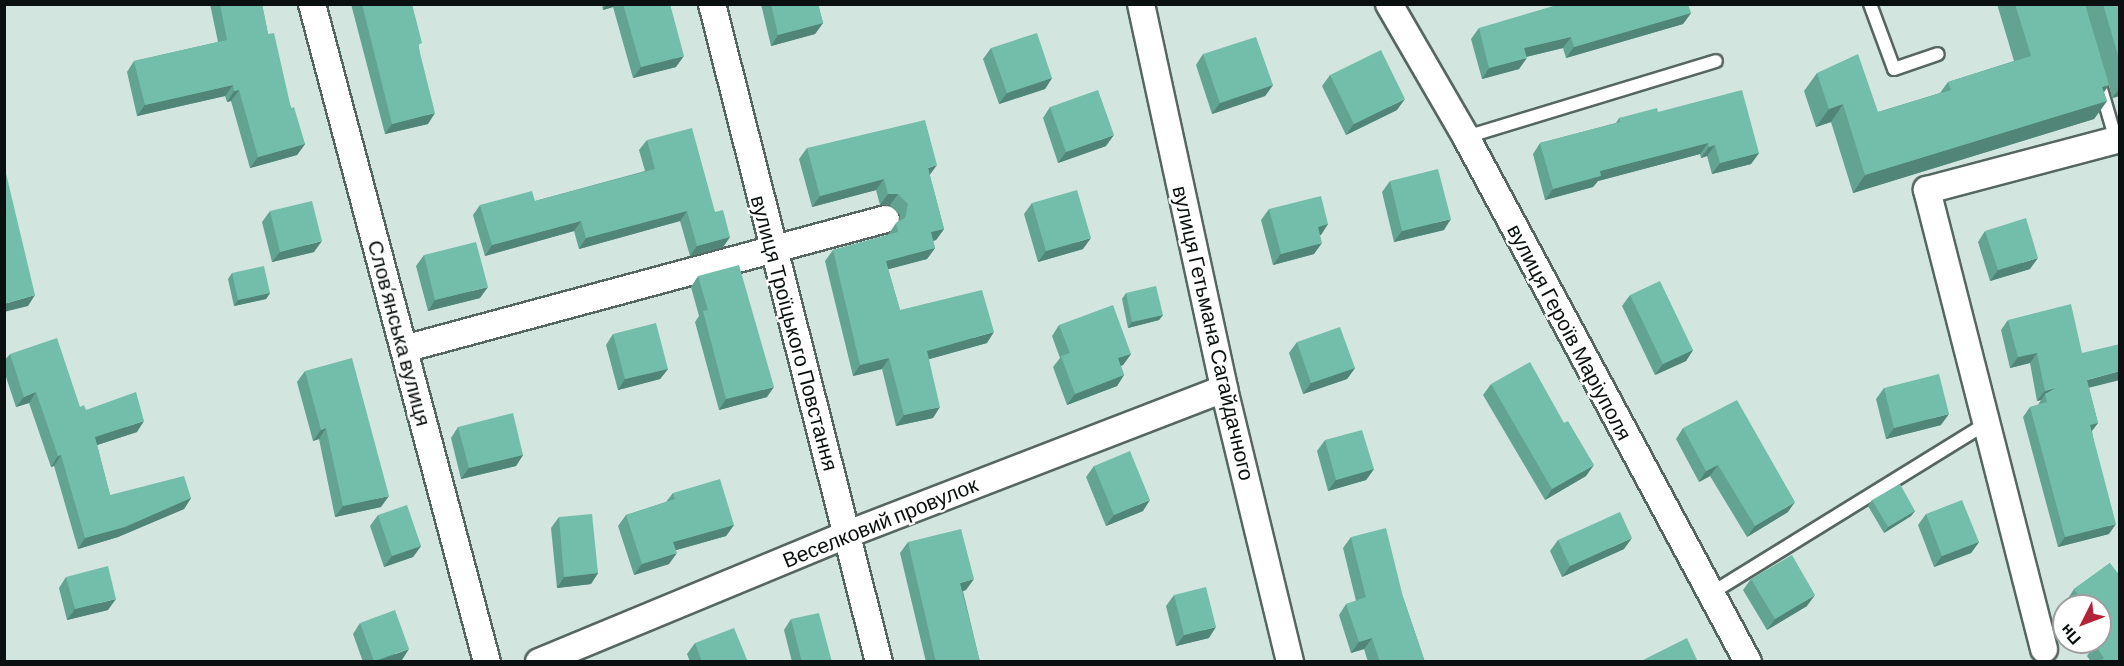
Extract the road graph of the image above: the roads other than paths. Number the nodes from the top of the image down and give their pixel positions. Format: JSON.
{"nodes":[{"id":1,"x":312,"y":4,"type":"edge"},
{"id":2,"x":712,"y":4,"type":"edge"},
{"id":3,"x":1141,"y":4,"type":"edge"},
{"id":4,"x":1389,"y":4,"type":"edge"},
{"id":5,"x":1870,"y":4,"type":"edge"},
{"id":6,"x":1938,"y":54,"type":"dead end"},
{"id":7,"x":1716,"y":61,"type":"dead end"},
{"id":8,"x":2096,"y":72,"type":"edge"},
{"id":9,"x":1466,"y":137,"type":"junction"},
{"id":10,"x":2118,"y":140,"type":"edge"},
{"id":11,"x":886,"y":219,"type":"dead end"},
{"id":12,"x":773,"y":249,"type":"junction"},
{"id":13,"x":404,"y":349,"type":"junction"},
{"id":14,"x":1224,"y":389,"type":"junction"},
{"id":15,"x":1987,"y":423,"type":"junction"},
{"id":16,"x":848,"y":534,"type":"junction"},
{"id":17,"x":1710,"y":594,"type":"junction"},
{"id":18,"x":2044,"y":649,"type":"dead end"},
{"id":19,"x":487,"y":662,"type":"edge"},
{"id":20,"x":538,"y":662,"type":"edge"},
{"id":21,"x":879,"y":662,"type":"edge"},
{"id":22,"x":1290,"y":662,"type":"edge"},
{"id":23,"x":1748,"y":662,"type":"edge"}],
"edges":[{"from":1,"to":13,"type":"street","name":"Словʼянська вулиця"},
{"from":2,"to":12,"type":"street","name":"вулиця Троїцького Повстання"},
{"from":3,"to":14,"type":"street","name":"вулиця Гетьмана Сагайдачного"},
{"from":4,"to":9,"type":"street","name":"вулиця Героїв Маріуполя"},
{"from":5,"to":6,"type":"lane"},
{"from":7,"to":9,"type":"lane"},
{"from":8,"to":10,"type":"lane"},
{"from":9,"to":17,"type":"street","name":"вулиця Героїв Маріуполя"},
{"from":10,"to":15,"type":"street"},
{"from":11,"to":12,"type":"street"},
{"from":12,"to":13,"type":"street"},
{"from":12,"to":16,"type":"street","name":"вулиця Троїцького Повстання"},
{"from":13,"to":19,"type":"street","name":"Словʼянська вулиця"},
{"from":14,"to":16,"type":"street","name":"Веселковий провулок"},
{"from":14,"to":22,"type":"street","name":"вулиця Гетьмана Сагайдачного"},
{"from":15,"to":17,"type":"lane"},
{"from":15,"to":18,"type":"street"},
{"from":16,"to":20,"type":"street","name":"Веселковий провулок"},
{"from":16,"to":21,"type":"street","name":"вулиця Троїцького Повстання"},
{"from":17,"to":23,"type":"street","name":"вулиця Героїв Маріуполя"}]}
